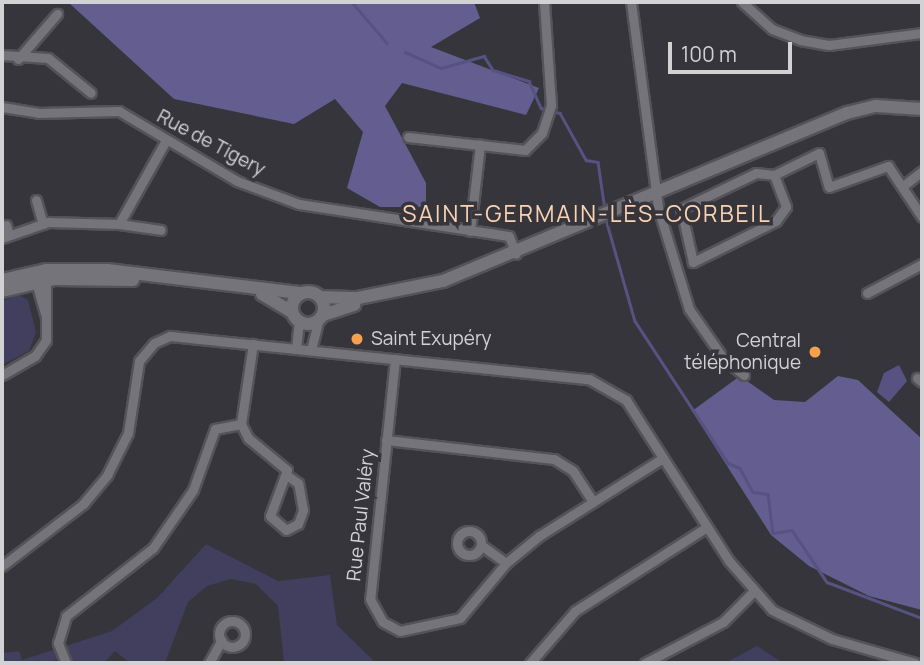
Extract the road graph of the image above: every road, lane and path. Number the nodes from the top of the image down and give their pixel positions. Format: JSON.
{"nodes":[{"id":1,"x":544,"y":2,"type":"edge"},
{"id":2,"x":631,"y":2,"type":"edge"},
{"id":3,"x":741,"y":2,"type":"edge"},
{"id":4,"x":57,"y":14,"type":"dead end"},
{"id":5,"x":922,"y":33,"type":"edge"},
{"id":6,"x":2,"y":55,"type":"edge"},
{"id":7,"x":18,"y":59,"type":"junction"},
{"id":8,"x":91,"y":93,"type":"dead end"},
{"id":9,"x":2,"y":107,"type":"edge"},
{"id":10,"x":922,"y":109,"type":"edge"},
{"id":11,"x":922,"y":115,"type":"edge"},
{"id":12,"x":408,"y":137,"type":"dead end"},
{"id":13,"x":165,"y":142,"type":"junction"},
{"id":14,"x":480,"y":145,"type":"junction"},
{"id":15,"x":922,"y":171,"type":"edge"},
{"id":16,"x":774,"y":175,"type":"junction"},
{"id":17,"x":903,"y":186,"type":"junction"},
{"id":18,"x":657,"y":198,"type":"junction"},
{"id":19,"x":36,"y":200,"type":"dead end"},
{"id":20,"x":922,"y":217,"type":"edge"},
{"id":21,"x":606,"y":219,"type":"junction"},
{"id":22,"x":119,"y":223,"type":"junction"},
{"id":23,"x":43,"y":224,"type":"junction"},
{"id":24,"x":6,"y":225,"type":"dead end"},
{"id":25,"x":162,"y":230,"type":"dead end"},
{"id":26,"x":470,"y":231,"type":"junction"},
{"id":27,"x":6,"y":237,"type":"edge"},
{"id":28,"x":516,"y":254,"type":"junction"},
{"id":29,"x":922,"y":264,"type":"edge"},
{"id":30,"x":40,"y":279,"type":"junction"},
{"id":31,"x":2,"y":280,"type":"edge"},
{"id":32,"x":2,"y":290,"type":"edge"},
{"id":33,"x":300,"y":293,"type":"junction"},
{"id":34,"x":867,"y":293,"type":"dead end"},
{"id":35,"x":320,"y":296,"type":"junction"},
{"id":36,"x":45,"y":303,"type":"junction"},
{"id":37,"x":296,"y":316,"type":"junction"},
{"id":38,"x":320,"y":318,"type":"junction"},
{"id":39,"x":253,"y":344,"type":"junction"},
{"id":40,"x":296,"y":349,"type":"junction"},
{"id":41,"x":311,"y":350,"type":"junction"},
{"id":42,"x":395,"y":359,"type":"junction"},
{"id":43,"x":744,"y":374,"type":"dead end"},
{"id":44,"x":2,"y":375,"type":"edge"},
{"id":45,"x":241,"y":424,"type":"junction"},
{"id":46,"x":386,"y":440,"type":"junction"},
{"id":47,"x":663,"y":458,"type":"junction"},
{"id":48,"x":289,"y":477,"type":"junction"},
{"id":49,"x":593,"y":502,"type":"junction"},
{"id":50,"x":707,"y":527,"type":"junction"},
{"id":51,"x":481,"y":545,"type":"dead end"},
{"id":52,"x":506,"y":563,"type":"junction"},
{"id":53,"x":2,"y":566,"type":"edge"},
{"id":54,"x":753,"y":592,"type":"junction"},
{"id":55,"x":222,"y":640,"type":"dead end"},
{"id":56,"x":904,"y":662,"type":"edge"},
{"id":57,"x":66,"y":663,"type":"edge"},
{"id":58,"x":209,"y":663,"type":"edge"},
{"id":59,"x":530,"y":663,"type":"edge"},
{"id":60,"x":645,"y":663,"type":"edge"},
{"id":61,"x":915,"y":663,"type":"edge"}],
"edges":[{"from":1,"to":14,"type":"street"},
{"from":2,"to":18,"type":"street"},
{"from":3,"to":5,"type":"street"},
{"from":4,"to":7,"type":"street"},
{"from":6,"to":7,"type":"street"},
{"from":7,"to":8,"type":"street"},
{"from":9,"to":13,"type":"street","name":"Rue de Tigery"},
{"from":10,"to":18,"type":"main road"},
{"from":11,"to":18,"type":"main road"},
{"from":12,"to":14,"type":"street"},
{"from":13,"to":22,"type":"street"},
{"from":13,"to":26,"type":"street","name":"Rue de Tigery"},
{"from":14,"to":26,"type":"street"},
{"from":15,"to":17,"type":"street"},
{"from":16,"to":16,"type":"street"},
{"from":16,"to":17,"type":"street"},
{"from":17,"to":20,"type":"street"},
{"from":18,"to":21,"type":"main road"},
{"from":18,"to":43,"type":"street"},
{"from":19,"to":23,"type":"street"},
{"from":21,"to":28,"type":"main road"},
{"from":21,"to":38,"type":"main road"},
{"from":22,"to":23,"type":"street"},
{"from":22,"to":25,"type":"street"},
{"from":23,"to":27,"type":"street"},
{"from":24,"to":27,"type":"street"},
{"from":26,"to":28,"type":"street","name":"Rue de Tigery"},
{"from":28,"to":35,"type":"main road"},
{"from":29,"to":34,"type":"street"},
{"from":30,"to":31,"type":"main road"},
{"from":30,"to":32,"type":"main road"},
{"from":30,"to":33,"type":"main road"},
{"from":30,"to":36,"type":"street"},
{"from":30,"to":36,"type":"street"},
{"from":30,"to":37,"type":"main road"},
{"from":33,"to":35,"type":"main road"},
{"from":33,"to":37,"type":"main road"},
{"from":35,"to":38,"type":"main road"},
{"from":36,"to":44,"type":"street"},
{"from":37,"to":38,"type":"main road"},
{"from":37,"to":40,"type":"street"},
{"from":38,"to":41,"type":"street"},
{"from":39,"to":40,"type":"street"},
{"from":39,"to":45,"type":"street"},
{"from":39,"to":53,"type":"street"},
{"from":40,"to":41,"type":"street"},
{"from":41,"to":42,"type":"street"},
{"from":42,"to":46,"type":"street","name":"Rue Paul Valéry"},
{"from":42,"to":47,"type":"street"},
{"from":45,"to":48,"type":"street"},
{"from":45,"to":57,"type":"street"},
{"from":46,"to":49,"type":"street"},
{"from":46,"to":52,"type":"street","name":"Rue Paul Valéry"},
{"from":47,"to":49,"type":"street","name":"Rue Paul Valéry"},
{"from":47,"to":50,"type":"street"},
{"from":48,"to":48,"type":"street"},
{"from":49,"to":52,"type":"street","name":"Rue Paul Valéry"},
{"from":50,"to":54,"type":"street"},
{"from":50,"to":59,"type":"street"},
{"from":51,"to":52,"type":"street"},
{"from":54,"to":56,"type":"street"},
{"from":54,"to":60,"type":"street"},
{"from":55,"to":58,"type":"street"},
{"from":56,"to":61,"type":"street"}]}
